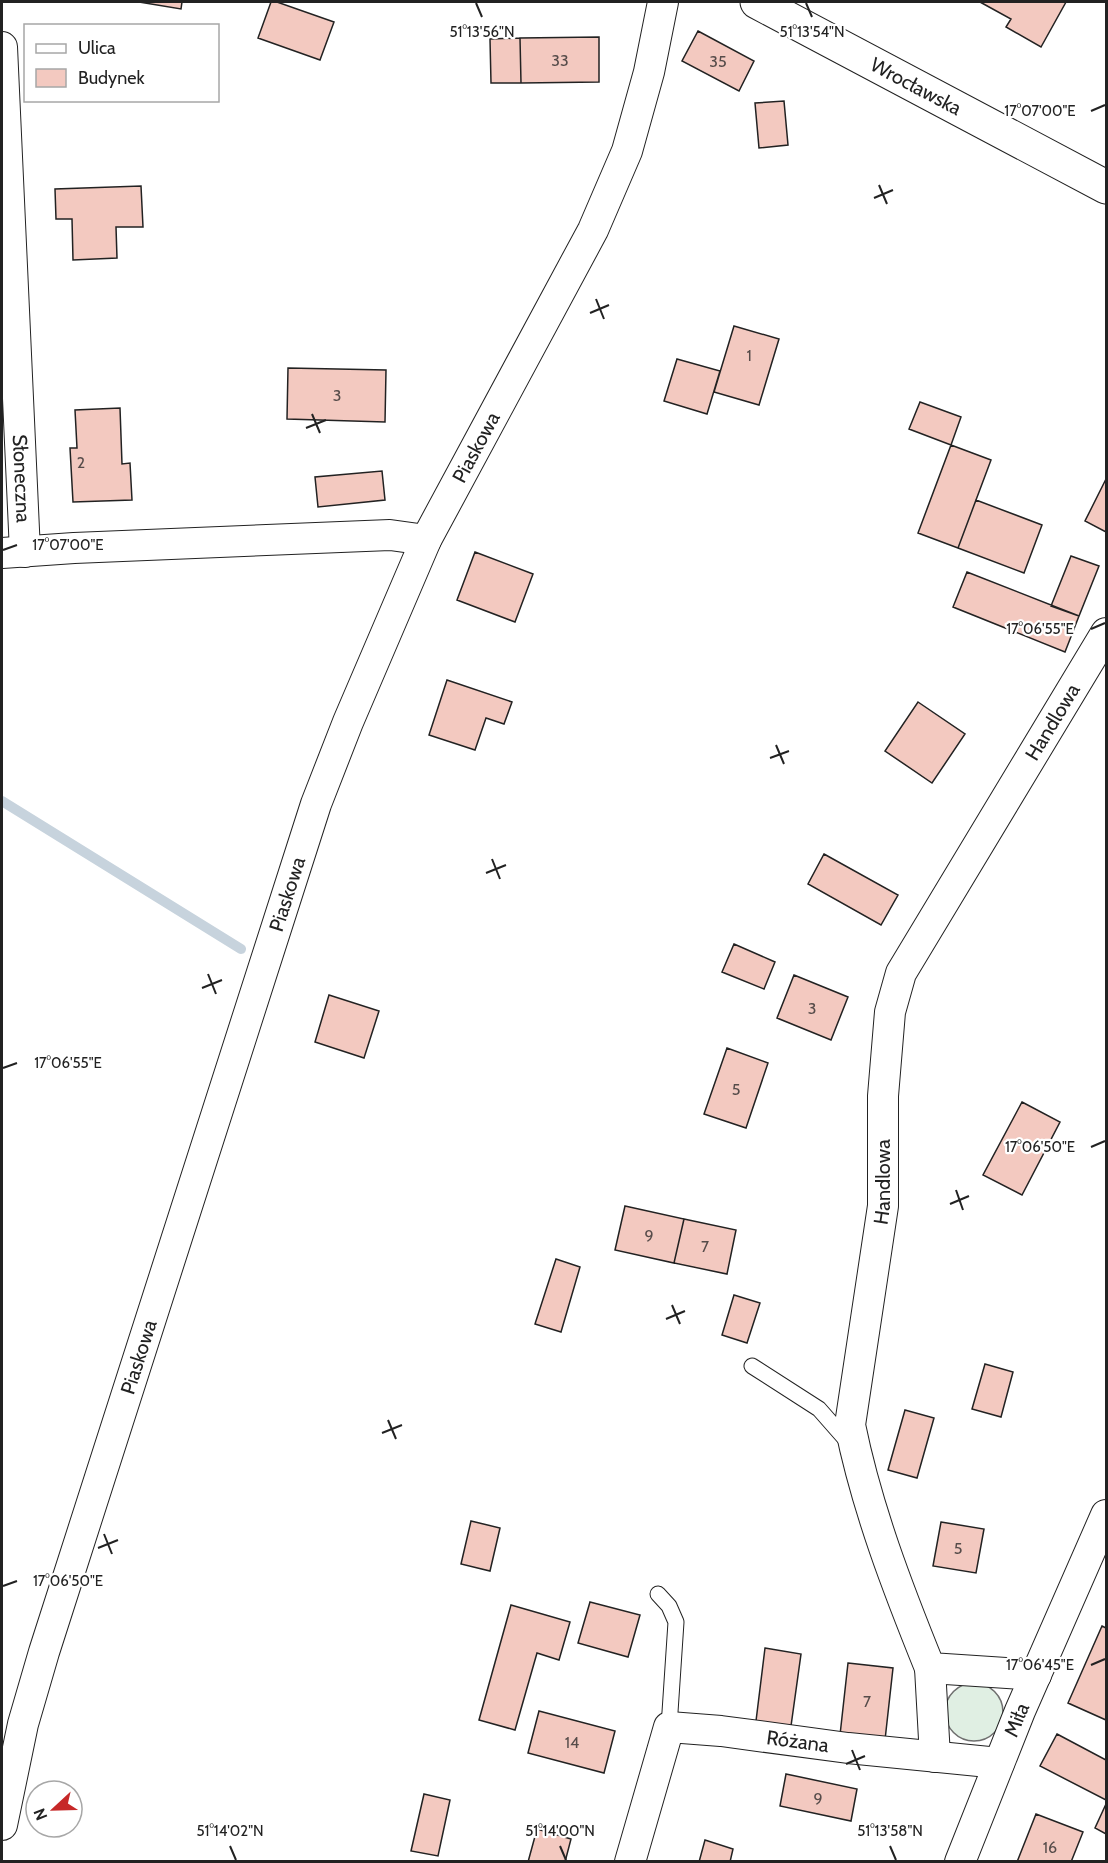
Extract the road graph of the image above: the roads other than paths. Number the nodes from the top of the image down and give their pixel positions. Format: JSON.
{"nodes":[{"id":1,"x":663,"y":2,"type":"edge"},
{"id":2,"x":757,"y":2,"type":"edge"},
{"id":3,"x":2,"y":47,"type":"edge"},
{"id":4,"x":1107,"y":187,"type":"edge"},
{"id":5,"x":426,"y":540,"type":"junction"},
{"id":6,"x":13,"y":553,"type":"edge"},
{"id":7,"x":1107,"y":633,"type":"edge"},
{"id":8,"x":752,"y":1366,"type":"dead end"},
{"id":9,"x":856,"y":1451,"type":"junction"},
{"id":10,"x":1107,"y":1515,"type":"edge"},
{"id":11,"x":658,"y":1594,"type":"dead end"},
{"id":12,"x":930,"y":1668,"type":"junction"},
{"id":13,"x":1036,"y":1675,"type":"junction"},
{"id":14,"x":669,"y":1727,"type":"junction"},
{"id":15,"x":935,"y":1757,"type":"junction"},
{"id":16,"x":999,"y":1763,"type":"junction"},
{"id":17,"x":2,"y":1825,"type":"edge"},
{"id":18,"x":630,"y":1862,"type":"edge"},
{"id":19,"x":960,"y":1862,"type":"edge"}],
"edges":[{"from":1,"to":5,"type":"street","name":"Piaskowa"},
{"from":2,"to":4,"type":"street","name":"Wrocławska"},
{"from":3,"to":6,"type":"street","name":"Słoneczna"},
{"from":5,"to":6,"type":"street","name":"Słoneczna"},
{"from":5,"to":17,"type":"street","name":"Piaskowa"},
{"from":7,"to":9,"type":"street","name":"Handlowa"},
{"from":8,"to":9,"type":"lane"},
{"from":9,"to":12,"type":"street","name":"Handlowa"},
{"from":10,"to":13,"type":"street","name":"Miła"},
{"from":11,"to":14,"type":"lane"},
{"from":12,"to":13,"type":"street"},
{"from":12,"to":15,"type":"street"},
{"from":13,"to":16,"type":"street","name":"Miła"},
{"from":14,"to":15,"type":"street","name":"Różana"},
{"from":14,"to":18,"type":"street"},
{"from":15,"to":16,"type":"street","name":"Różana"},
{"from":16,"to":19,"type":"street","name":"Miła"}]}
